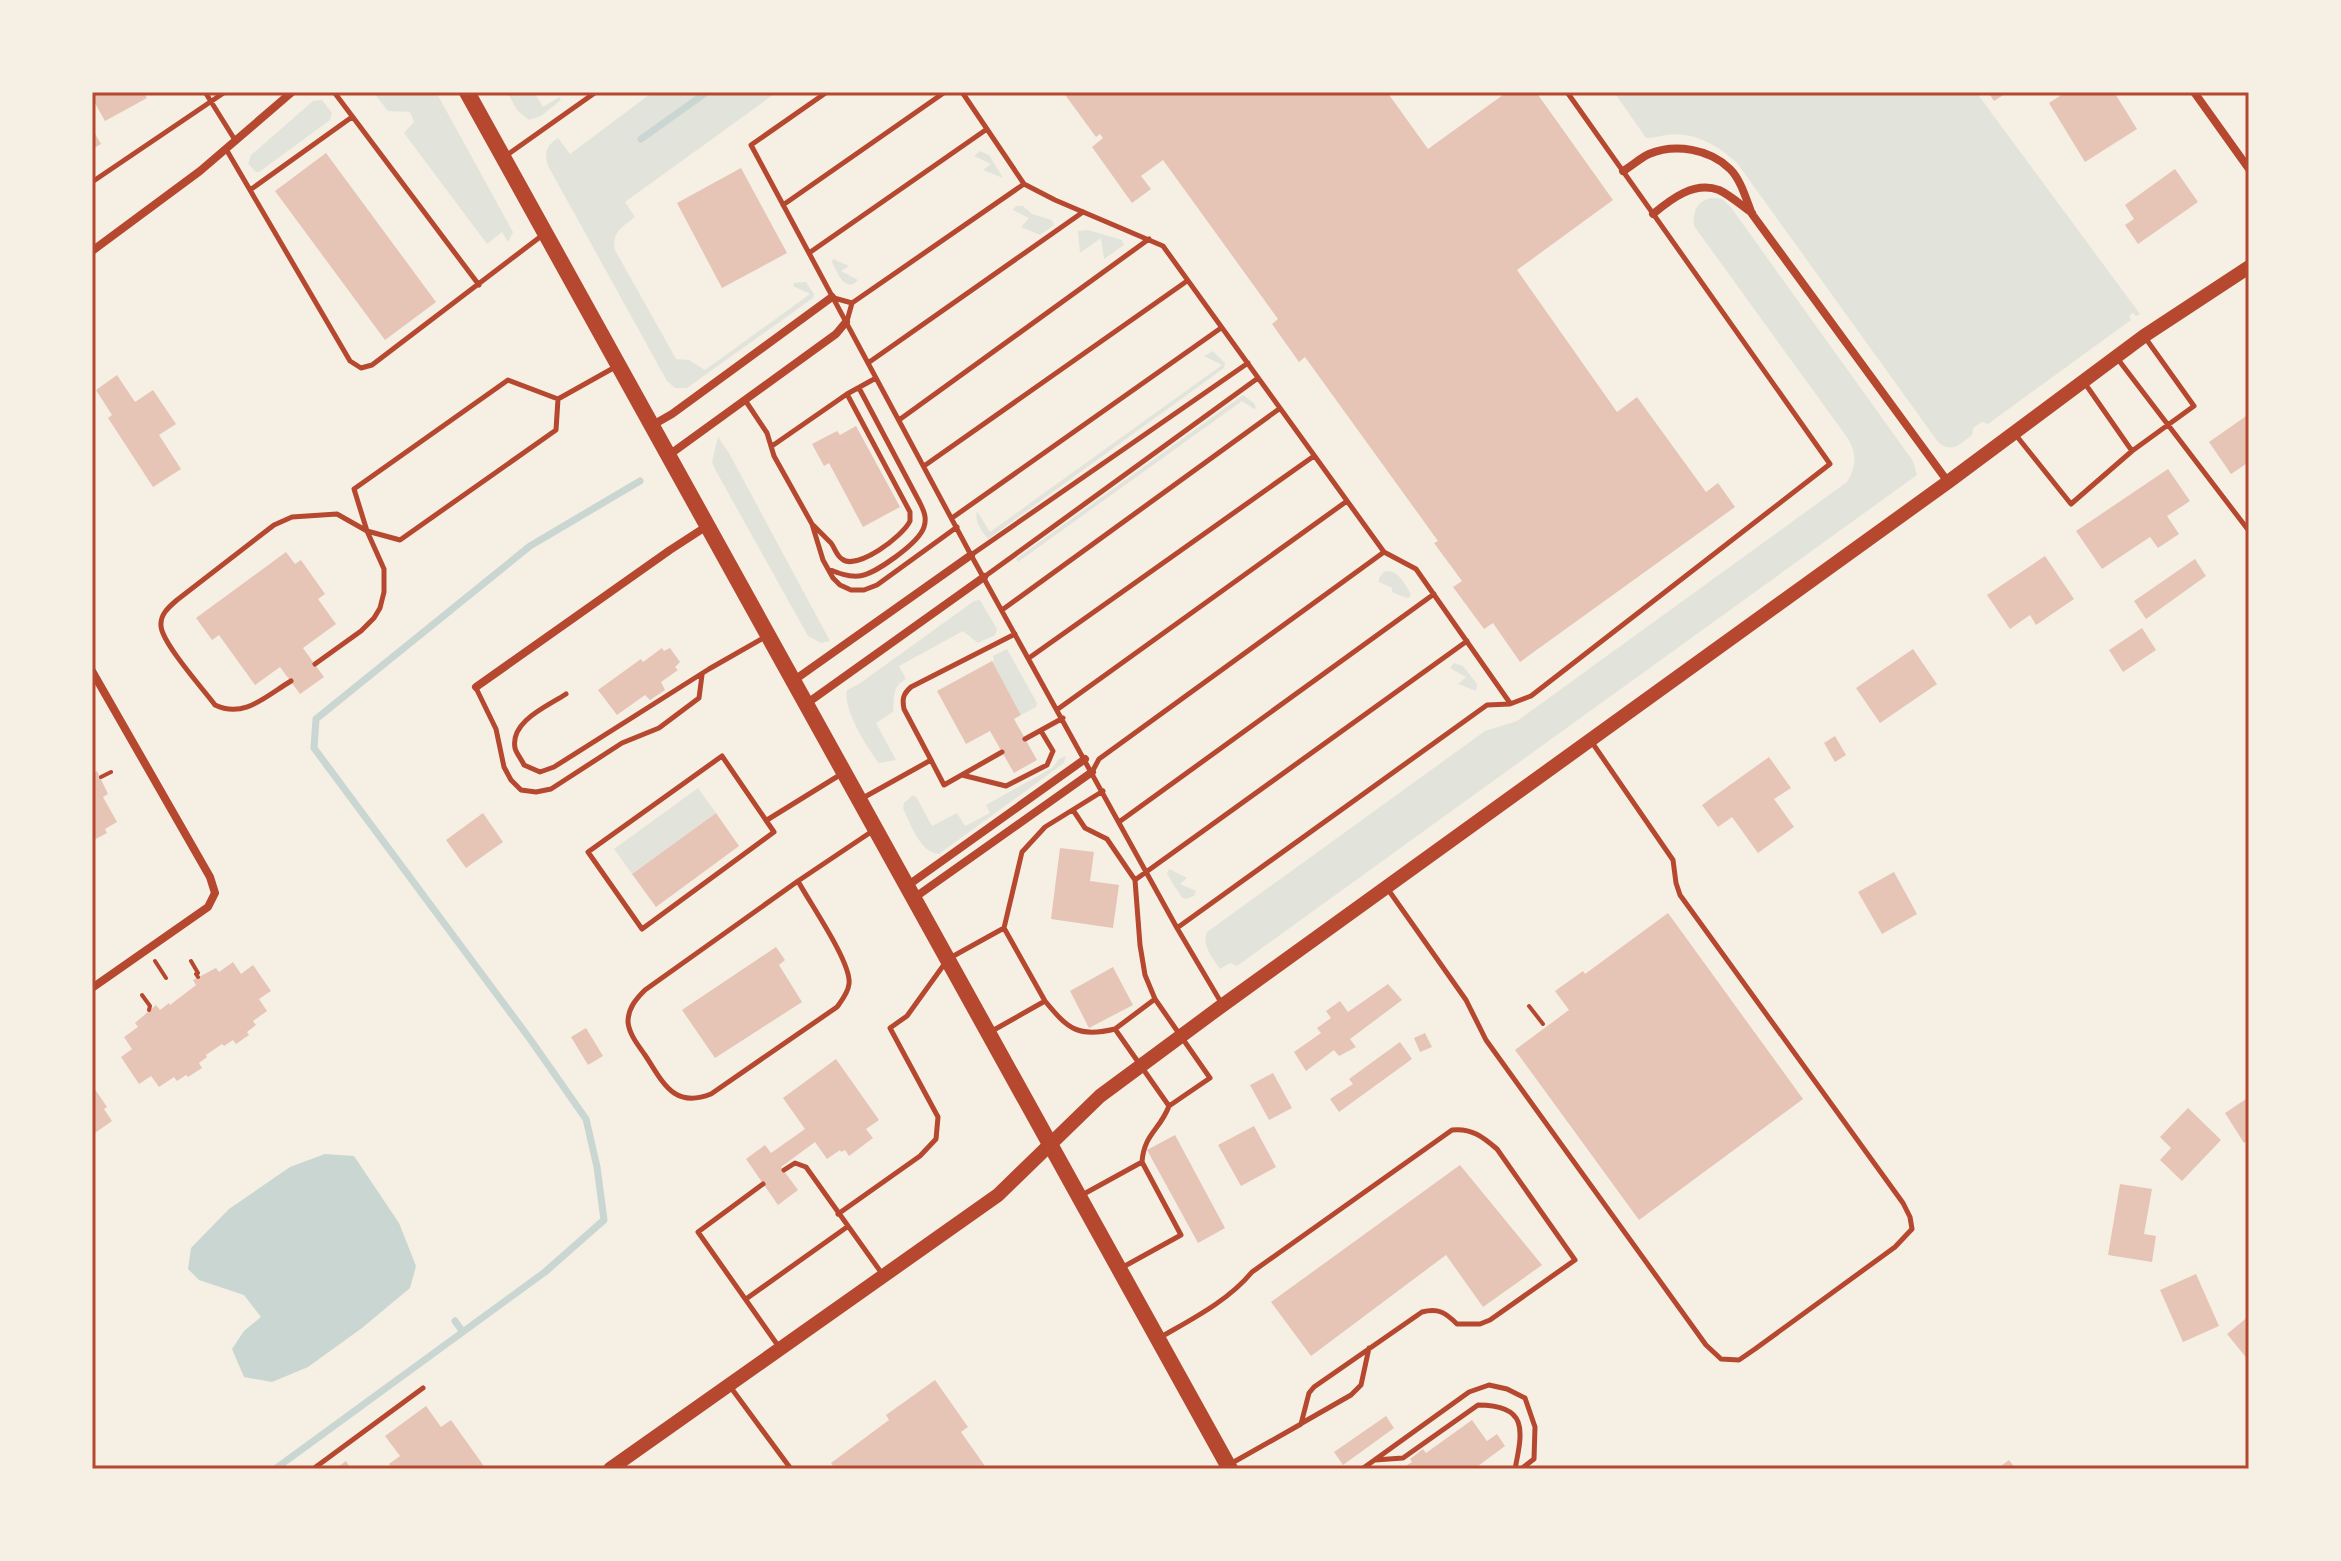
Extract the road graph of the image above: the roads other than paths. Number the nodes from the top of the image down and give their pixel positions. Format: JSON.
{"nodes":[{"id":1,"x":205,"y":92,"type":"edge"},
{"id":2,"x":225,"y":92,"type":"edge"},
{"id":3,"x":292,"y":92,"type":"edge"},
{"id":4,"x":334,"y":92,"type":"edge"},
{"id":5,"x":467,"y":92,"type":"edge"},
{"id":6,"x":596,"y":92,"type":"edge"},
{"id":7,"x":827,"y":92,"type":"edge"},
{"id":8,"x":945,"y":92,"type":"edge"},
{"id":9,"x":962,"y":92,"type":"edge"},
{"id":10,"x":1567,"y":92,"type":"edge"},
{"id":11,"x":2194,"y":92,"type":"edge"},
{"id":12,"x":211,"y":103,"type":"junction"},
{"id":13,"x":352,"y":117,"type":"junction"},
{"id":14,"x":987,"y":129,"type":"junction"},
{"id":15,"x":235,"y":140,"type":"junction"},
{"id":16,"x":225,"y":149,"type":"junction"},
{"id":17,"x":503,"y":158,"type":"junction"},
{"id":18,"x":2249,"y":169,"type":"edge"},
{"id":19,"x":1623,"y":171,"type":"junction"},
{"id":20,"x":92,"y":182,"type":"edge"},
{"id":21,"x":1024,"y":184,"type":"junction"},
{"id":22,"x":250,"y":190,"type":"junction"},
{"id":23,"x":783,"y":205,"type":"junction"},
{"id":24,"x":1084,"y":212,"type":"junction"},
{"id":25,"x":1653,"y":214,"type":"junction"},
{"id":26,"x":1752,"y":214,"type":"junction"},
{"id":27,"x":544,"y":233,"type":"junction"},
{"id":28,"x":1149,"y":239,"type":"junction"},
{"id":29,"x":92,"y":251,"type":"edge"},
{"id":30,"x":809,"y":253,"type":"junction"},
{"id":31,"x":2249,"y":267,"type":"edge"},
{"id":32,"x":1187,"y":281,"type":"junction"},
{"id":33,"x":479,"y":285,"type":"junction"},
{"id":34,"x":832,"y":297,"type":"junction"},
{"id":35,"x":852,"y":303,"type":"junction"},
{"id":36,"x":846,"y":322,"type":"junction"},
{"id":37,"x":1221,"y":328,"type":"junction"},
{"id":38,"x":2144,"y":336,"type":"junction"},
{"id":39,"x":2117,"y":357,"type":"junction"},
{"id":40,"x":868,"y":363,"type":"junction"},
{"id":41,"x":1248,"y":363,"type":"junction"},
{"id":42,"x":618,"y":365,"type":"junction"},
{"id":43,"x":876,"y":378,"type":"junction"},
{"id":44,"x":1258,"y":378,"type":"junction"},
{"id":45,"x":2083,"y":382,"type":"junction"},
{"id":46,"x":859,"y":388,"type":"junction"},
{"id":47,"x":847,"y":394,"type":"junction"},
{"id":48,"x":558,"y":399,"type":"junction"},
{"id":49,"x":745,"y":400,"type":"junction"},
{"id":50,"x":1279,"y":409,"type":"junction"},
{"id":51,"x":899,"y":420,"type":"junction"},
{"id":52,"x":2167,"y":425,"type":"junction"},
{"id":53,"x":651,"y":426,"type":"junction"},
{"id":54,"x":2014,"y":433,"type":"junction"},
{"id":55,"x":772,"y":446,"type":"junction"},
{"id":56,"x":2132,"y":451,"type":"junction"},
{"id":57,"x":668,"y":456,"type":"junction"},
{"id":58,"x":1314,"y":456,"type":"junction"},
{"id":59,"x":924,"y":466,"type":"junction"},
{"id":60,"x":1948,"y":482,"type":"junction"},
{"id":61,"x":1347,"y":501,"type":"junction"},
{"id":62,"x":952,"y":518,"type":"junction"},
{"id":63,"x":812,"y":524,"type":"junction"},
{"id":64,"x":708,"y":526,"type":"junction"},
{"id":65,"x":957,"y":527,"type":"junction"},
{"id":66,"x":367,"y":531,"type":"junction"},
{"id":67,"x":2249,"y":531,"type":"edge"},
{"id":68,"x":1384,"y":552,"type":"junction"},
{"id":69,"x":971,"y":555,"type":"junction"},
{"id":70,"x":827,"y":569,"type":"junction"},
{"id":71,"x":984,"y":577,"type":"junction"},
{"id":72,"x":1434,"y":594,"type":"junction"},
{"id":73,"x":1002,"y":610,"type":"junction"},
{"id":74,"x":1015,"y":634,"type":"junction"},
{"id":75,"x":768,"y":636,"type":"junction"},
{"id":76,"x":1467,"y":641,"type":"junction"},
{"id":77,"x":1029,"y":658,"type":"junction"},
{"id":78,"x":315,"y":664,"type":"dead end"},
{"id":79,"x":92,"y":671,"type":"edge"},
{"id":80,"x":702,"y":674,"type":"junction"},
{"id":81,"x":291,"y":681,"type":"dead end"},
{"id":82,"x":793,"y":681,"type":"junction"},
{"id":83,"x":476,"y":687,"type":"joint"},
{"id":84,"x":566,"y":694,"type":"dead end"},
{"id":85,"x":806,"y":704,"type":"junction"},
{"id":86,"x":1510,"y":704,"type":"junction"},
{"id":87,"x":1058,"y":709,"type":"junction"},
{"id":88,"x":1063,"y":718,"type":"junction"},
{"id":89,"x":1041,"y":731,"type":"junction"},
{"id":90,"x":1025,"y":739,"type":"dead end"},
{"id":91,"x":1591,"y":740,"type":"junction"},
{"id":92,"x":1002,"y":752,"type":"dead end"},
{"id":93,"x":1085,"y":759,"type":"junction"},
{"id":94,"x":1099,"y":759,"type":"junction"},
{"id":95,"x":931,"y":760,"type":"junction"},
{"id":96,"x":1092,"y":772,"type":"junction"},
{"id":97,"x":844,"y":773,"type":"junction"},
{"id":98,"x":965,"y":773,"type":"junction"},
{"id":99,"x":1103,"y":791,"type":"junction"},
{"id":100,"x":860,"y":800,"type":"junction"},
{"id":101,"x":1073,"y":810,"type":"junction"},
{"id":102,"x":767,"y":820,"type":"junction"},
{"id":103,"x":1119,"y":822,"type":"junction"},
{"id":104,"x":876,"y":829,"type":"junction"},
{"id":105,"x":1146,"y":870,"type":"junction"},
{"id":106,"x":1135,"y":880,"type":"junction"},
{"id":107,"x":798,"y":881,"type":"junction"},
{"id":108,"x":1386,"y":887,"type":"junction"},
{"id":109,"x":910,"y":892,"type":"junction"},
{"id":110,"x":1004,"y":928,"type":"junction"},
{"id":111,"x":1177,"y":928,"type":"junction"},
{"id":112,"x":948,"y":959,"type":"junction"},
{"id":113,"x":92,"y":988,"type":"edge"},
{"id":114,"x":1155,"y":999,"type":"junction"},
{"id":115,"x":1045,"y":1001,"type":"junction"},
{"id":116,"x":1223,"y":1005,"type":"junction"},
{"id":117,"x":1115,"y":1029,"type":"junction"},
{"id":118,"x":989,"y":1032,"type":"junction"},
{"id":119,"x":1181,"y":1035,"type":"junction"},
{"id":120,"x":1141,"y":1066,"type":"junction"},
{"id":121,"x":1169,"y":1106,"type":"junction"},
{"id":122,"x":1050,"y":1143,"type":"junction"},
{"id":123,"x":1142,"y":1162,"type":"junction"},
{"id":124,"x":784,"y":1170,"type":"dead end"},
{"id":125,"x":763,"y":1184,"type":"dead end"},
{"id":126,"x":1079,"y":1196,"type":"junction"},
{"id":127,"x":838,"y":1214,"type":"junction"},
{"id":128,"x":847,"y":1227,"type":"junction"},
{"id":129,"x":1119,"y":1269,"type":"junction"},
{"id":130,"x":883,"y":1276,"type":"junction"},
{"id":131,"x":746,"y":1299,"type":"junction"},
{"id":132,"x":1157,"y":1339,"type":"junction"},
{"id":133,"x":780,"y":1348,"type":"junction"},
{"id":134,"x":1369,"y":1348,"type":"junction"},
{"id":135,"x":729,"y":1384,"type":"junction"},
{"id":136,"x":423,"y":1388,"type":"dead end"},
{"id":137,"x":1301,"y":1424,"type":"junction"},
{"id":138,"x":1375,"y":1460,"type":"junction"},
{"id":139,"x":1228,"y":1467,"type":"edge"},
{"id":140,"x":313,"y":1469,"type":"edge"},
{"id":141,"x":610,"y":1469,"type":"edge"},
{"id":142,"x":791,"y":1469,"type":"edge"},
{"id":143,"x":1362,"y":1469,"type":"edge"},
{"id":144,"x":1518,"y":1469,"type":"edge"}],
"edges":[{"from":1,"to":12,"type":"lane"},
{"from":2,"to":12,"type":"lane"},
{"from":3,"to":15,"type":"street"},
{"from":4,"to":13,"type":"lane"},
{"from":5,"to":17,"type":"main road"},
{"from":6,"to":17,"type":"lane"},
{"from":7,"to":23,"type":"lane"},
{"from":8,"to":23,"type":"lane"},
{"from":9,"to":14,"type":"lane"},
{"from":10,"to":19,"type":"lane"},
{"from":11,"to":18,"type":"street"},
{"from":12,"to":15,"type":"lane"},
{"from":12,"to":20,"type":"lane"},
{"from":13,"to":22,"type":"lane"},
{"from":13,"to":33,"type":"lane"},
{"from":14,"to":21,"type":"lane"},
{"from":14,"to":30,"type":"lane"},
{"from":15,"to":16,"type":"street"},
{"from":16,"to":22,"type":"lane"},
{"from":16,"to":29,"type":"street"},
{"from":17,"to":27,"type":"main road"},
{"from":19,"to":25,"type":"lane"},
{"from":19,"to":26,"type":"street"},
{"from":21,"to":24,"type":"lane"},
{"from":21,"to":35,"type":"lane"},
{"from":22,"to":33,"type":"lane"},
{"from":23,"to":30,"type":"lane"},
{"from":24,"to":28,"type":"lane"},
{"from":24,"to":40,"type":"lane"},
{"from":25,"to":26,"type":"street"},
{"from":25,"to":86,"type":"lane"},
{"from":26,"to":60,"type":"street"},
{"from":27,"to":33,"type":"lane"},
{"from":27,"to":42,"type":"main road"},
{"from":28,"to":32,"type":"lane"},
{"from":28,"to":51,"type":"lane"},
{"from":30,"to":34,"type":"lane"},
{"from":31,"to":38,"type":"main road"},
{"from":32,"to":37,"type":"lane"},
{"from":32,"to":59,"type":"lane"},
{"from":34,"to":35,"type":"lane"},
{"from":34,"to":36,"type":"lane"},
{"from":34,"to":53,"type":"street"},
{"from":35,"to":36,"type":"lane"},
{"from":36,"to":40,"type":"lane"},
{"from":36,"to":49,"type":"street"},
{"from":37,"to":41,"type":"lane"},
{"from":37,"to":62,"type":"lane"},
{"from":38,"to":39,"type":"main road"},
{"from":38,"to":52,"type":"lane"},
{"from":39,"to":45,"type":"main road"},
{"from":39,"to":52,"type":"lane"},
{"from":40,"to":43,"type":"lane"},
{"from":41,"to":44,"type":"lane"},
{"from":41,"to":69,"type":"lane"},
{"from":42,"to":48,"type":"lane"},
{"from":42,"to":53,"type":"main road"},
{"from":43,"to":46,"type":"lane"},
{"from":43,"to":51,"type":"lane"},
{"from":44,"to":50,"type":"lane"},
{"from":44,"to":71,"type":"lane"},
{"from":45,"to":54,"type":"main road"},
{"from":45,"to":56,"type":"lane"},
{"from":46,"to":47,"type":"lane"},
{"from":46,"to":70,"type":"lane"},
{"from":47,"to":55,"type":"lane"},
{"from":47,"to":63,"type":"lane"},
{"from":48,"to":66,"type":"lane"},
{"from":48,"to":66,"type":"lane"},
{"from":49,"to":55,"type":"lane"},
{"from":49,"to":57,"type":"street"},
{"from":50,"to":58,"type":"lane"},
{"from":50,"to":73,"type":"lane"},
{"from":51,"to":59,"type":"lane"},
{"from":52,"to":56,"type":"lane"},
{"from":52,"to":67,"type":"lane"},
{"from":53,"to":57,"type":"main road"},
{"from":54,"to":56,"type":"lane"},
{"from":54,"to":60,"type":"main road"},
{"from":55,"to":63,"type":"lane"},
{"from":57,"to":64,"type":"main road"},
{"from":58,"to":61,"type":"lane"},
{"from":58,"to":77,"type":"lane"},
{"from":59,"to":62,"type":"lane"},
{"from":60,"to":91,"type":"main road"},
{"from":61,"to":68,"type":"lane"},
{"from":61,"to":87,"type":"lane"},
{"from":62,"to":65,"type":"lane"},
{"from":63,"to":70,"type":"lane"},
{"from":64,"to":75,"type":"main road"},
{"from":64,"to":83,"type":"street"},
{"from":65,"to":69,"type":"lane"},
{"from":65,"to":70,"type":"lane"},
{"from":66,"to":78,"type":"lane"},
{"from":66,"to":81,"type":"lane"},
{"from":68,"to":72,"type":"lane"},
{"from":68,"to":94,"type":"lane"},
{"from":69,"to":71,"type":"lane"},
{"from":69,"to":82,"type":"street"},
{"from":71,"to":73,"type":"lane"},
{"from":71,"to":85,"type":"street"},
{"from":72,"to":76,"type":"lane"},
{"from":72,"to":103,"type":"lane"},
{"from":73,"to":74,"type":"lane"},
{"from":74,"to":77,"type":"lane"},
{"from":74,"to":95,"type":"lane"},
{"from":75,"to":80,"type":"lane"},
{"from":75,"to":82,"type":"main road"},
{"from":76,"to":86,"type":"lane"},
{"from":76,"to":105,"type":"lane"},
{"from":77,"to":87,"type":"lane"},
{"from":79,"to":113,"type":"street"},
{"from":80,"to":83,"type":"lane"},
{"from":80,"to":84,"type":"lane"},
{"from":82,"to":85,"type":"main road"},
{"from":85,"to":97,"type":"main road"},
{"from":86,"to":111,"type":"lane"},
{"from":87,"to":88,"type":"lane"},
{"from":88,"to":89,"type":"lane"},
{"from":88,"to":93,"type":"lane"},
{"from":89,"to":90,"type":"lane"},
{"from":89,"to":98,"type":"lane"},
{"from":91,"to":108,"type":"main road"},
{"from":91,"to":108,"type":"lane"},
{"from":92,"to":98,"type":"lane"},
{"from":93,"to":94,"type":"lane"},
{"from":93,"to":96,"type":"lane"},
{"from":93,"to":109,"type":"street"},
{"from":94,"to":96,"type":"lane"},
{"from":95,"to":98,"type":"lane"},
{"from":95,"to":100,"type":"lane"},
{"from":96,"to":99,"type":"lane"},
{"from":96,"to":109,"type":"street"},
{"from":97,"to":100,"type":"main road"},
{"from":97,"to":102,"type":"lane"},
{"from":99,"to":101,"type":"lane"},
{"from":99,"to":103,"type":"lane"},
{"from":100,"to":104,"type":"main road"},
{"from":101,"to":106,"type":"lane"},
{"from":101,"to":110,"type":"lane"},
{"from":102,"to":102,"type":"lane"},
{"from":103,"to":105,"type":"lane"},
{"from":104,"to":107,"type":"lane"},
{"from":104,"to":109,"type":"main road"},
{"from":105,"to":106,"type":"lane"},
{"from":105,"to":111,"type":"lane"},
{"from":106,"to":114,"type":"lane"},
{"from":107,"to":107,"type":"lane"},
{"from":108,"to":116,"type":"main road"},
{"from":109,"to":112,"type":"main road"},
{"from":110,"to":112,"type":"lane"},
{"from":110,"to":115,"type":"lane"},
{"from":111,"to":116,"type":"lane"},
{"from":112,"to":118,"type":"main road"},
{"from":112,"to":127,"type":"lane"},
{"from":114,"to":117,"type":"lane"},
{"from":114,"to":119,"type":"lane"},
{"from":115,"to":117,"type":"lane"},
{"from":115,"to":118,"type":"lane"},
{"from":116,"to":119,"type":"main road"},
{"from":117,"to":120,"type":"lane"},
{"from":118,"to":122,"type":"main road"},
{"from":119,"to":120,"type":"main road"},
{"from":119,"to":121,"type":"lane"},
{"from":120,"to":121,"type":"lane"},
{"from":120,"to":122,"type":"main road"},
{"from":121,"to":123,"type":"lane"},
{"from":122,"to":126,"type":"main road"},
{"from":122,"to":130,"type":"main road"},
{"from":123,"to":126,"type":"lane"},
{"from":123,"to":129,"type":"lane"},
{"from":124,"to":127,"type":"lane"},
{"from":125,"to":131,"type":"lane"},
{"from":126,"to":129,"type":"main road"},
{"from":127,"to":128,"type":"lane"},
{"from":128,"to":130,"type":"lane"},
{"from":128,"to":131,"type":"lane"},
{"from":129,"to":132,"type":"main road"},
{"from":130,"to":133,"type":"main road"},
{"from":131,"to":133,"type":"lane"},
{"from":132,"to":134,"type":"lane"},
{"from":132,"to":139,"type":"main road"},
{"from":133,"to":135,"type":"main road"},
{"from":134,"to":137,"type":"lane"},
{"from":134,"to":137,"type":"lane"},
{"from":135,"to":141,"type":"main road"},
{"from":135,"to":142,"type":"lane"},
{"from":136,"to":140,"type":"lane"},
{"from":137,"to":139,"type":"lane"},
{"from":138,"to":143,"type":"lane"},
{"from":138,"to":144,"type":"lane"},
{"from":138,"to":144,"type":"lane"}]}
